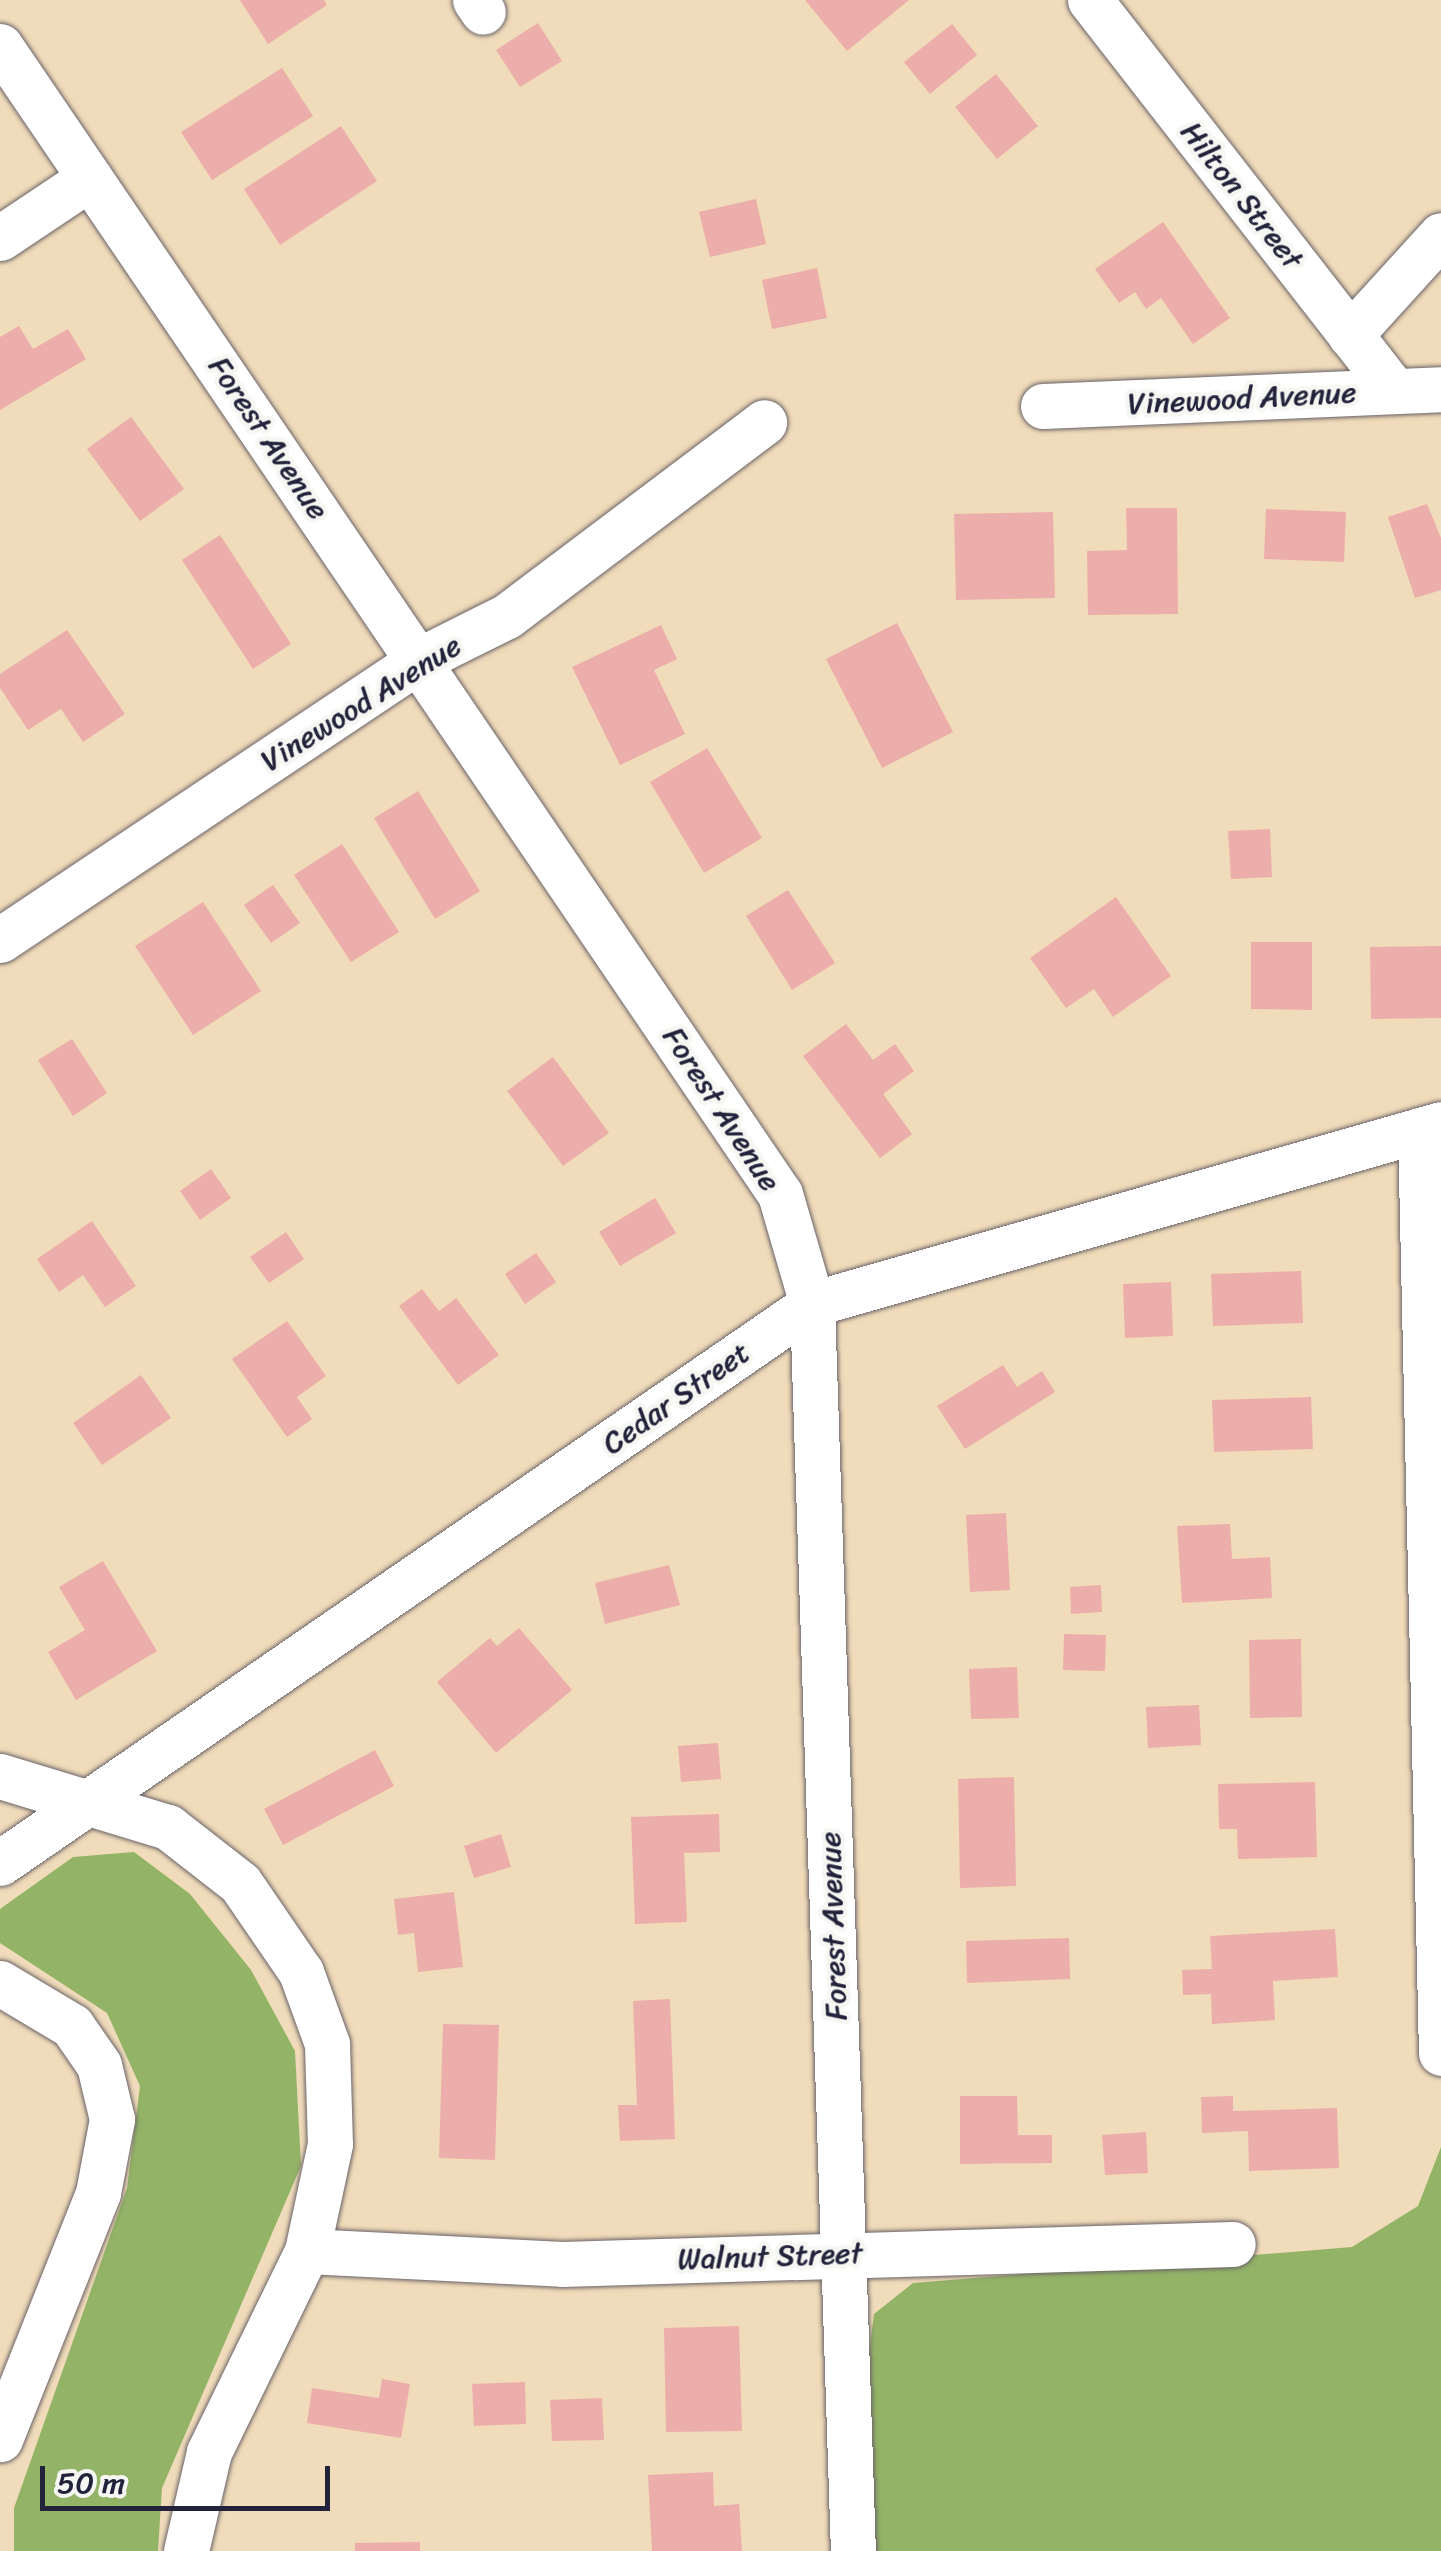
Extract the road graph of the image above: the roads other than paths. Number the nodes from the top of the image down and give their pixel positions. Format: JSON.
{"nodes":[{"id":1,"x":1090,"y":0,"type":"edge"},
{"id":2,"x":0,"y":46,"type":"edge"},
{"id":3,"x":90,"y":178,"type":"junction"},
{"id":4,"x":1441,"y":235,"type":"edge"},
{"id":5,"x":0,"y":238,"type":"edge"},
{"id":6,"x":1350,"y":334,"type":"junction"},
{"id":7,"x":1441,"y":389,"type":"edge"},
{"id":8,"x":1394,"y":391,"type":"junction"},
{"id":9,"x":1043,"y":406,"type":"dead end"},
{"id":10,"x":764,"y":422,"type":"dead end"},
{"id":11,"x":421,"y":659,"type":"junction"},
{"id":12,"x":0,"y":940,"type":"edge"},
{"id":13,"x":1430,"y":1127,"type":"edge"},
{"id":14,"x":812,"y":1304,"type":"junction"},
{"id":15,"x":0,"y":1776,"type":"edge"},
{"id":16,"x":92,"y":1802,"type":"junction"},
{"id":17,"x":0,"y":1863,"type":"edge"},
{"id":18,"x":0,"y":1982,"type":"edge"},
{"id":19,"x":1441,"y":2053,"type":"edge"},
{"id":20,"x":1233,"y":2244,"type":"dead end"},
{"id":21,"x":307,"y":2251,"type":"junction"},
{"id":22,"x":844,"y":2254,"type":"junction"},
{"id":23,"x":0,"y":2439,"type":"edge"},
{"id":24,"x":186,"y":2551,"type":"edge"},
{"id":25,"x":853,"y":2551,"type":"edge"}],
"edges":[{"from":1,"to":6,"type":"street","name":"Hilton Street"},
{"from":2,"to":3,"type":"street","name":"Forest Avenue"},
{"from":3,"to":5,"type":"street"},
{"from":3,"to":11,"type":"street","name":"Forest Avenue"},
{"from":4,"to":6,"type":"street"},
{"from":6,"to":8,"type":"street","name":"Hilton Street"},
{"from":7,"to":8,"type":"street","name":"Vinewood Avenue"},
{"from":8,"to":9,"type":"street","name":"Vinewood Avenue"},
{"from":10,"to":11,"type":"street","name":"Vinewood Avenue"},
{"from":11,"to":12,"type":"street","name":"Vinewood Avenue"},
{"from":11,"to":14,"type":"street","name":"Forest Avenue"},
{"from":13,"to":14,"type":"street","name":"Cedar Street"},
{"from":13,"to":19,"type":"street"},
{"from":14,"to":16,"type":"street","name":"Cedar Street"},
{"from":14,"to":22,"type":"street","name":"Forest Avenue"},
{"from":15,"to":16,"type":"street"},
{"from":16,"to":17,"type":"street","name":"Cedar Street"},
{"from":16,"to":21,"type":"street"},
{"from":18,"to":23,"type":"street"},
{"from":20,"to":22,"type":"street","name":"Walnut Street"},
{"from":21,"to":22,"type":"street","name":"Walnut Street"},
{"from":21,"to":24,"type":"street"},
{"from":22,"to":25,"type":"street","name":"Forest Avenue"}]}
